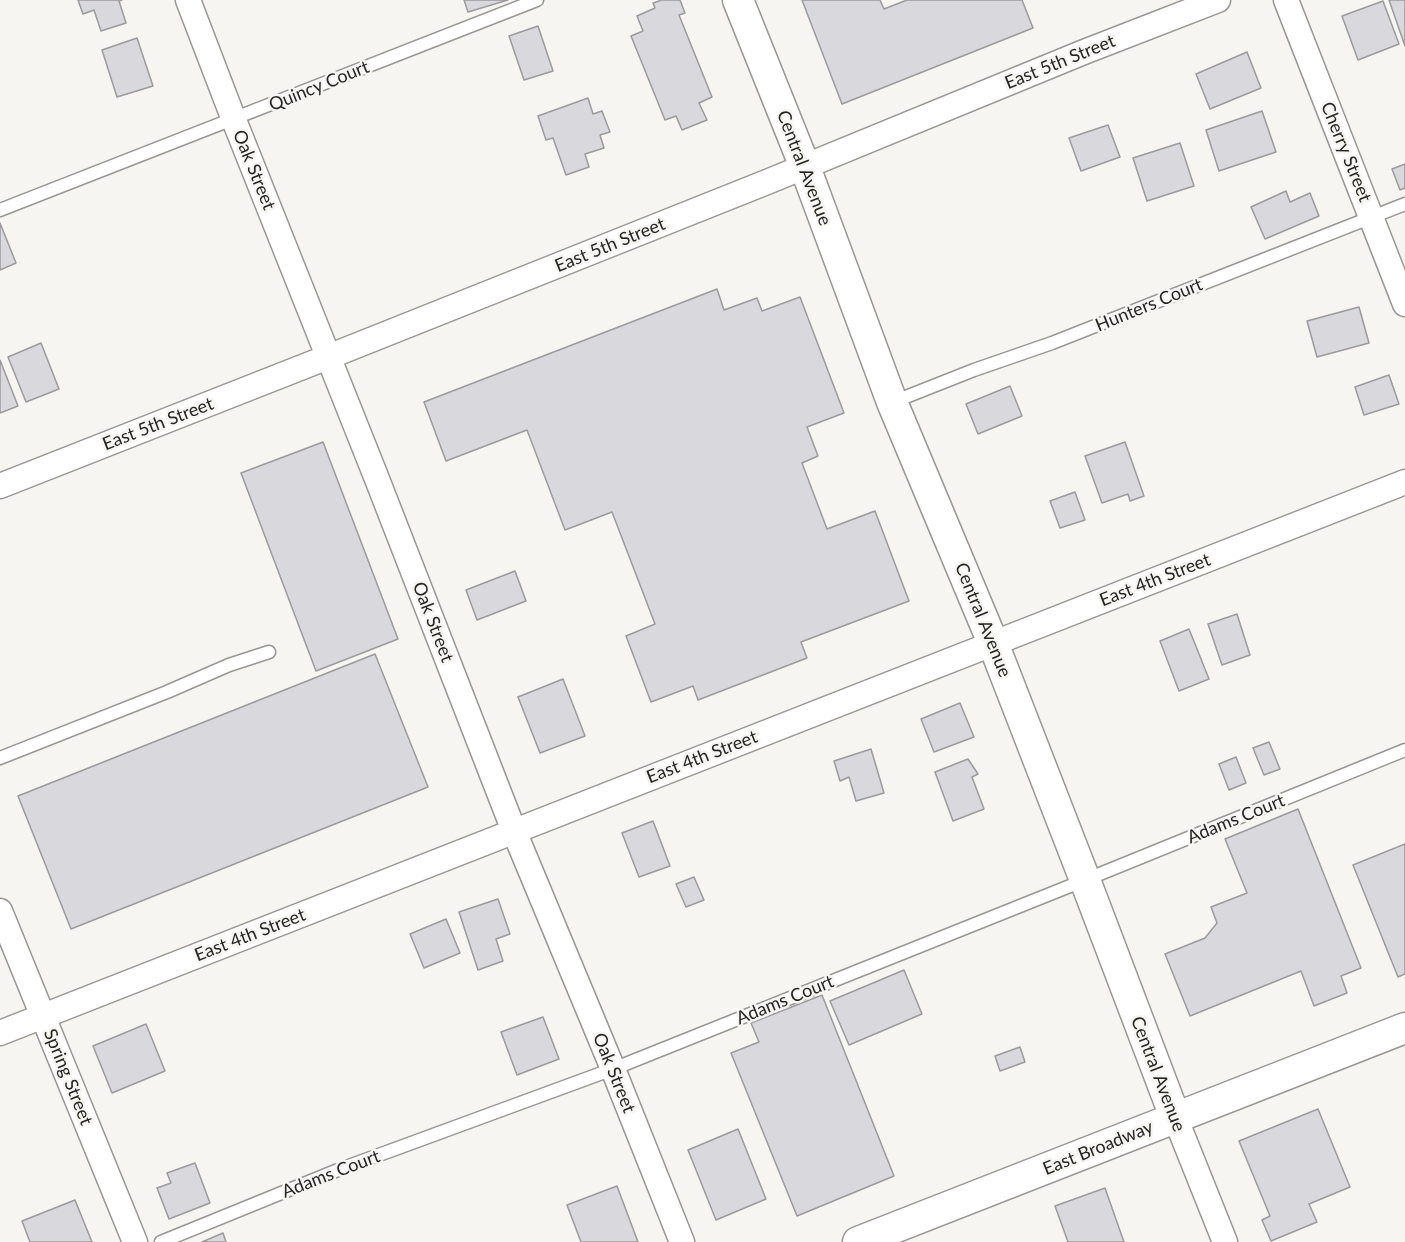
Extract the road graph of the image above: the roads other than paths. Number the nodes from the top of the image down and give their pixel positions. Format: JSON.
{"nodes":[{"id":1,"x":188,"y":0,"type":"edge"},
{"id":2,"x":537,"y":0,"type":"edge"},
{"id":3,"x":738,"y":0,"type":"edge"},
{"id":4,"x":1218,"y":0,"type":"edge"},
{"id":5,"x":1286,"y":0,"type":"edge"},
{"id":6,"x":234,"y":120,"type":"junction"},
{"id":7,"x":805,"y":167,"type":"junction"},
{"id":8,"x":1405,"y":204,"type":"edge"},
{"id":9,"x":0,"y":210,"type":"edge"},
{"id":10,"x":1372,"y":217,"type":"junction"},
{"id":11,"x":1405,"y":304,"type":"edge"},
{"id":12,"x":328,"y":357,"type":"junction"},
{"id":13,"x":892,"y":402,"type":"junction"},
{"id":14,"x":1405,"y":482,"type":"edge"},
{"id":15,"x":0,"y":486,"type":"edge"},
{"id":16,"x":993,"y":643,"type":"junction"},
{"id":17,"x":269,"y":652,"type":"dead end"},
{"id":18,"x":1405,"y":750,"type":"edge"},
{"id":19,"x":0,"y":758,"type":"edge"},
{"id":20,"x":514,"y":831,"type":"junction"},
{"id":21,"x":1085,"y":880,"type":"junction"},
{"id":22,"x":0,"y":911,"type":"edge"},
{"id":23,"x":43,"y":1016,"type":"junction"},
{"id":24,"x":1405,"y":1028,"type":"edge"},
{"id":25,"x":0,"y":1033,"type":"edge"},
{"id":26,"x":613,"y":1069,"type":"junction"},
{"id":27,"x":1174,"y":1118,"type":"junction"},
{"id":28,"x":135,"y":1242,"type":"edge"},
{"id":29,"x":161,"y":1242,"type":"edge"},
{"id":30,"x":682,"y":1242,"type":"edge"},
{"id":31,"x":858,"y":1242,"type":"edge"},
{"id":32,"x":1225,"y":1242,"type":"edge"}],
"edges":[{"from":1,"to":6,"type":"street","name":"Oak Street"},
{"from":2,"to":6,"type":"lane","name":"Quincy Court"},
{"from":3,"to":7,"type":"street","name":"Central Avenue"},
{"from":4,"to":7,"type":"street","name":"East 5th Street"},
{"from":5,"to":10,"type":"street","name":"Cherry Street"},
{"from":6,"to":9,"type":"lane","name":"Quincy Court"},
{"from":6,"to":12,"type":"street","name":"Oak Street"},
{"from":7,"to":12,"type":"street","name":"East 5th Street"},
{"from":7,"to":13,"type":"street","name":"Central Avenue"},
{"from":8,"to":10,"type":"lane","name":"Hunters Court"},
{"from":10,"to":11,"type":"street","name":"Cherry Street"},
{"from":10,"to":13,"type":"lane","name":"Hunters Court"},
{"from":12,"to":15,"type":"street","name":"East 5th Street"},
{"from":12,"to":20,"type":"street","name":"Oak Street"},
{"from":13,"to":16,"type":"street","name":"Central Avenue"},
{"from":14,"to":16,"type":"street","name":"East 4th Street"},
{"from":16,"to":20,"type":"street","name":"East 4th Street"},
{"from":16,"to":21,"type":"street","name":"Central Avenue"},
{"from":17,"to":19,"type":"lane"},
{"from":18,"to":21,"type":"lane","name":"Adams Court"},
{"from":20,"to":23,"type":"street","name":"East 4th Street"},
{"from":20,"to":26,"type":"street","name":"Oak Street"},
{"from":21,"to":26,"type":"lane","name":"Adams Court"},
{"from":21,"to":27,"type":"street","name":"Central Avenue"},
{"from":22,"to":23,"type":"street","name":"Spring Street"},
{"from":23,"to":25,"type":"street","name":"East 4th Street"},
{"from":23,"to":28,"type":"street","name":"Spring Street"},
{"from":24,"to":27,"type":"street","name":"East Broadway"},
{"from":26,"to":29,"type":"lane","name":"Adams Court"},
{"from":26,"to":30,"type":"street","name":"Oak Street"},
{"from":27,"to":31,"type":"street","name":"East Broadway"},
{"from":27,"to":32,"type":"street","name":"Central Avenue"}]}
